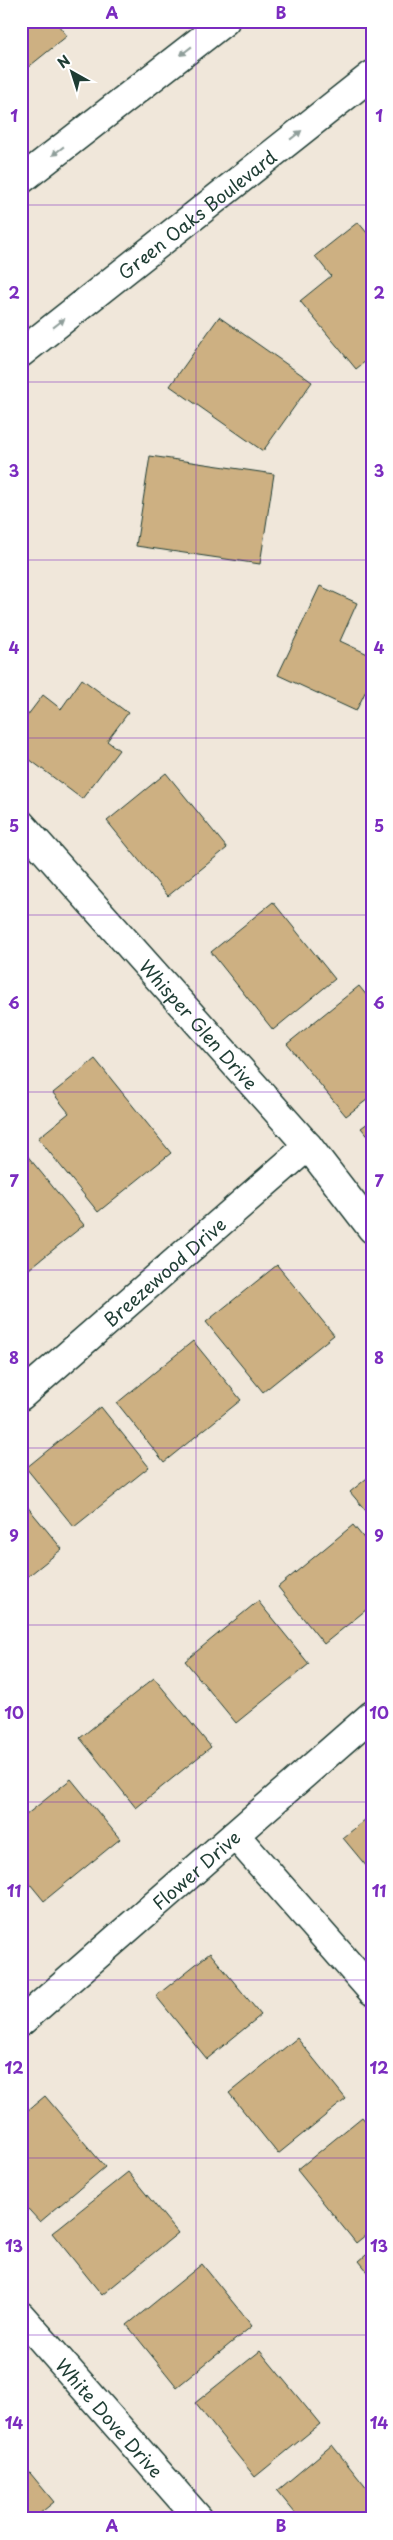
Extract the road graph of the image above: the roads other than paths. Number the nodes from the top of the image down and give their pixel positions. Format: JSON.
{"nodes":[{"id":1,"x":225,"y":21,"type":"edge"},
{"id":2,"x":372,"y":75,"type":"edge"},
{"id":3,"x":21,"y":180,"type":"edge"},
{"id":4,"x":21,"y":353,"type":"edge"},
{"id":5,"x":21,"y":824,"type":"edge"},
{"id":6,"x":308,"y":1146,"type":"junction"},
{"id":7,"x":372,"y":1229,"type":"edge"},
{"id":8,"x":21,"y":1396,"type":"edge"},
{"id":9,"x":372,"y":1715,"type":"edge"},
{"id":10,"x":235,"y":1835,"type":"junction"},
{"id":11,"x":372,"y":1991,"type":"edge"},
{"id":12,"x":21,"y":2022,"type":"edge"},
{"id":13,"x":21,"y":2316,"type":"edge"},
{"id":14,"x":198,"y":2519,"type":"edge"}],
"edges":[{"from":1,"to":3,"type":"street","one_way":true},
{"from":4,"to":2,"type":"street","name":"Green Oaks Boulevard","one_way":true},
{"from":5,"to":6,"type":"street","name":"Whisper Glen Drive"},
{"from":6,"to":7,"type":"street","name":"Whisper Glen Drive"},
{"from":6,"to":8,"type":"street","name":"Breezewood Drive"},
{"from":9,"to":10,"type":"street","name":"Flower Drive"},
{"from":10,"to":11,"type":"street"},
{"from":10,"to":12,"type":"street","name":"Flower Drive"},
{"from":13,"to":14,"type":"street","name":"White Dove Drive"}]}
